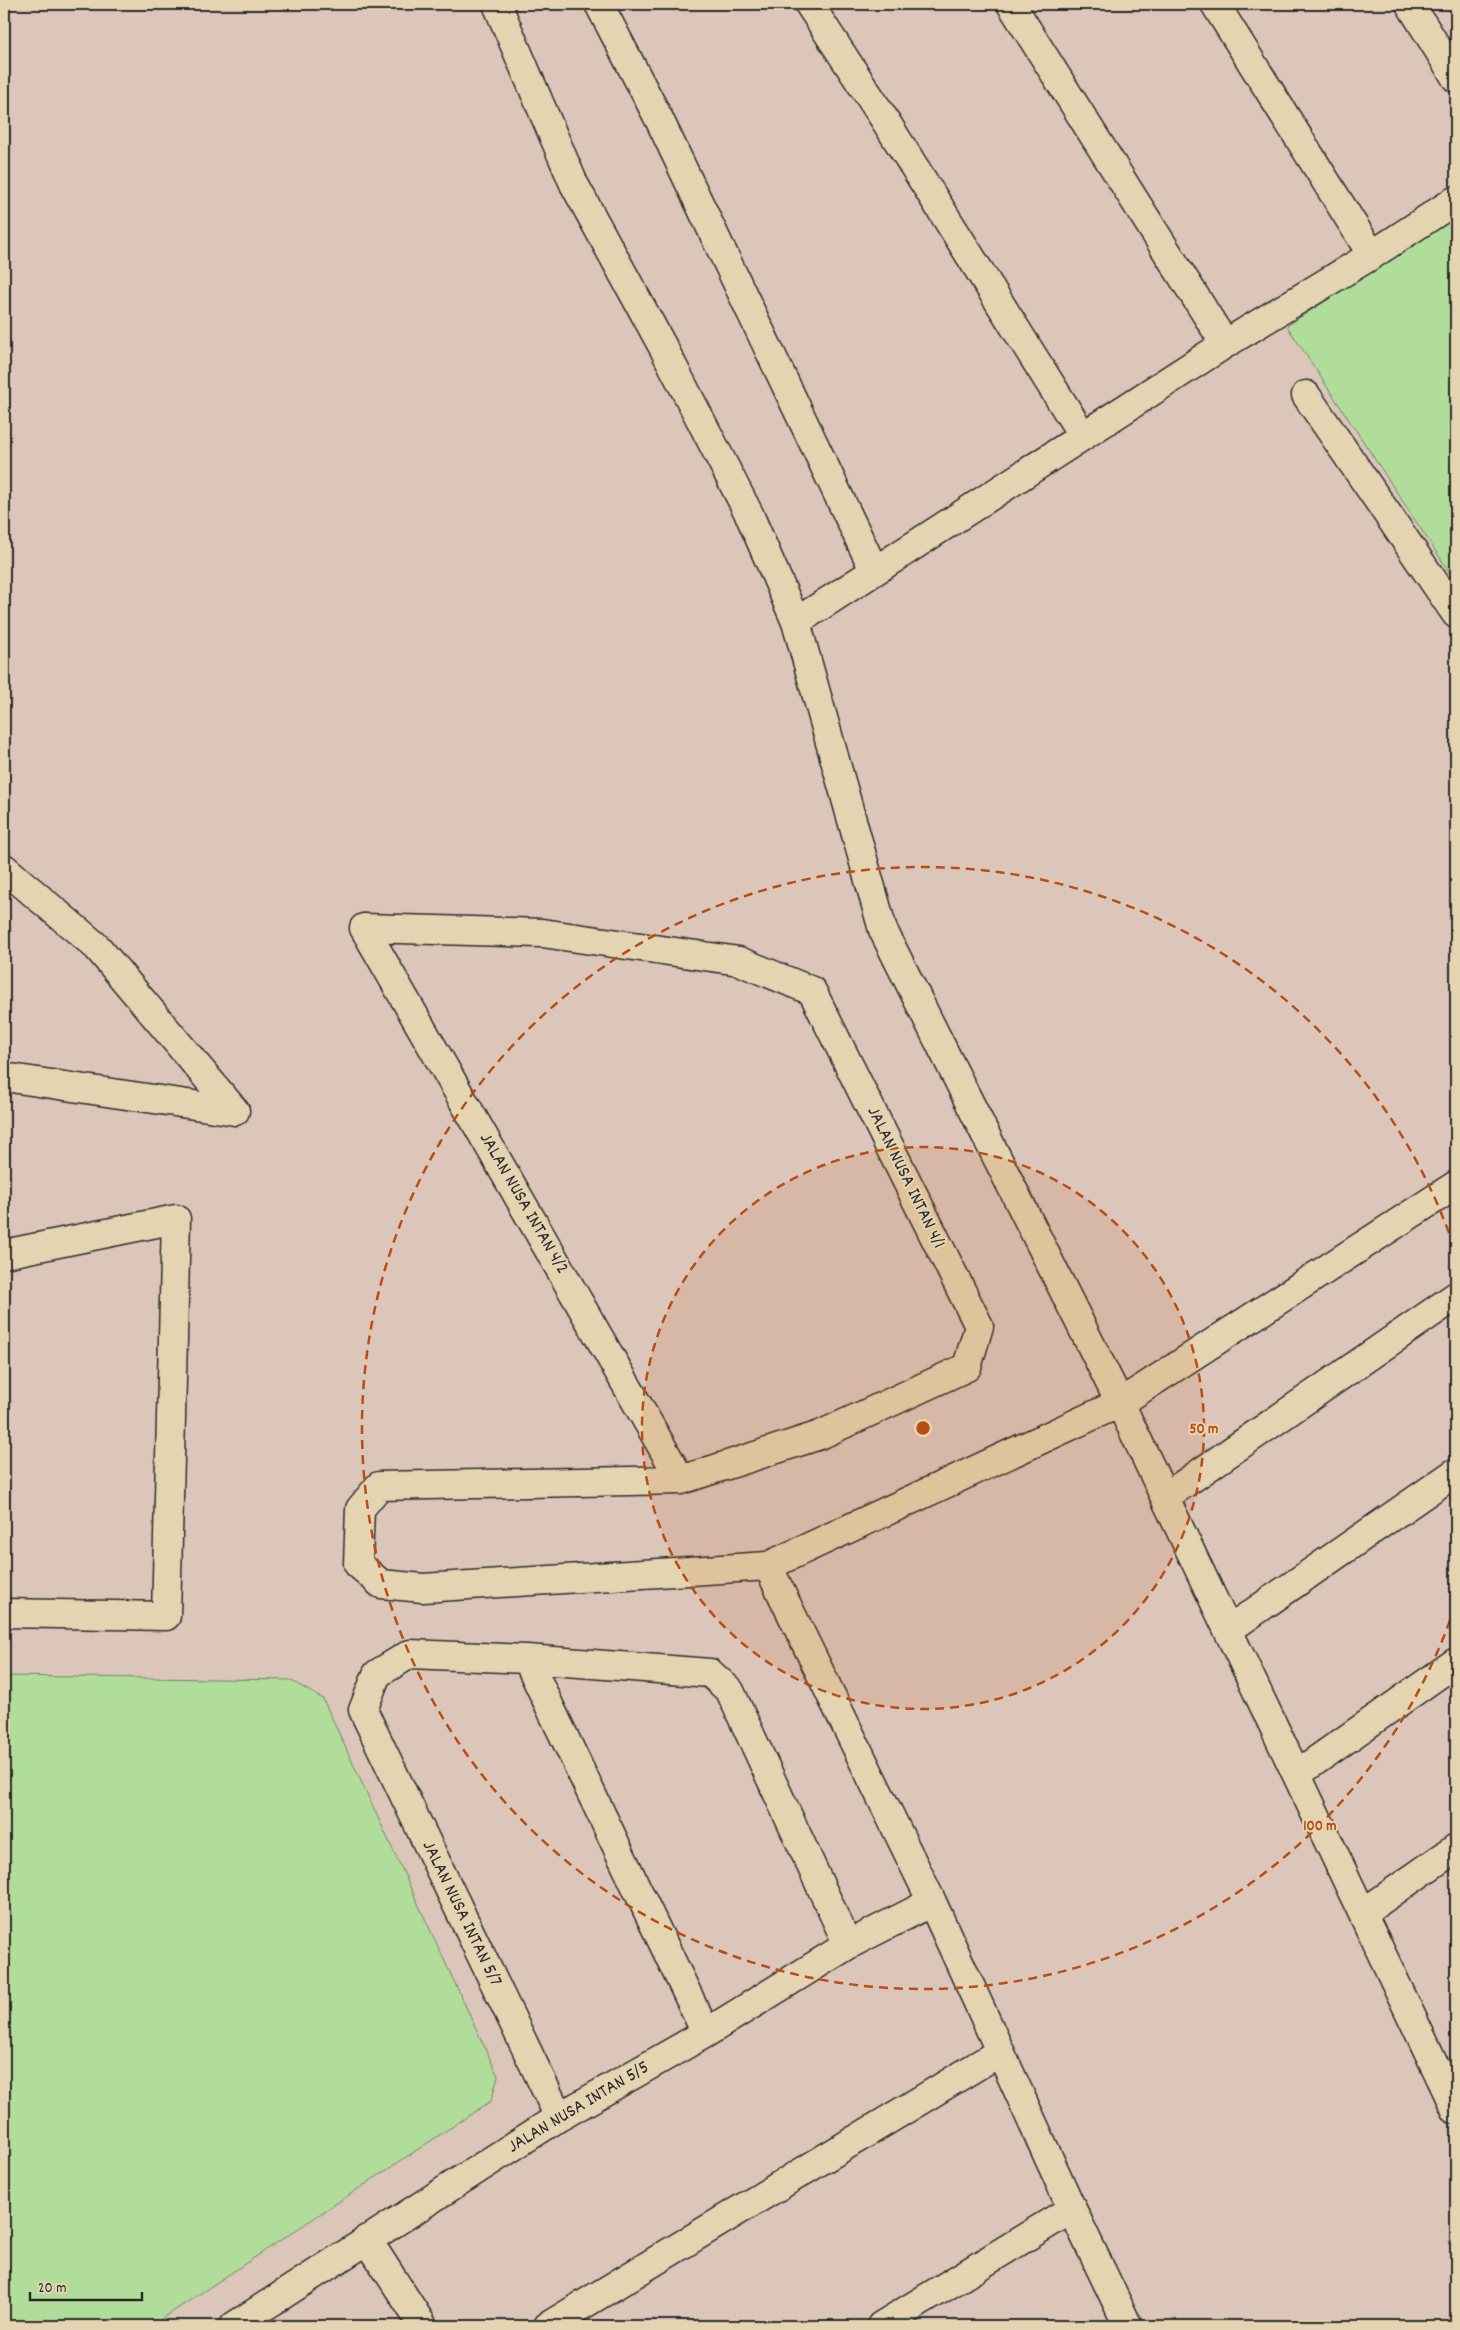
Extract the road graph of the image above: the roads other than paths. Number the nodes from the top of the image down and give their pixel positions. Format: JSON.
{"nodes":[{"id":1,"x":497,"y":4,"type":"edge"},
{"id":2,"x":598,"y":4,"type":"edge"},
{"id":3,"x":809,"y":4,"type":"edge"},
{"id":4,"x":1011,"y":4,"type":"edge"},
{"id":5,"x":1215,"y":4,"type":"edge"},
{"id":6,"x":1410,"y":4,"type":"edge"},
{"id":7,"x":1456,"y":78,"type":"edge"},
{"id":8,"x":1456,"y":200,"type":"edge"},
{"id":9,"x":1372,"y":255,"type":"junction"},
{"id":10,"x":1225,"y":344,"type":"junction"},
{"id":11,"x":1306,"y":396,"type":"dead end"},
{"id":12,"x":1083,"y":436,"type":"junction"},
{"id":13,"x":874,"y":570,"type":"junction"},
{"id":14,"x":1456,"y":614,"type":"edge"},
{"id":15,"x":796,"y":622,"type":"junction"},
{"id":16,"x":4,"y":868,"type":"edge"},
{"id":17,"x":364,"y":928,"type":"joint"},
{"id":18,"x":4,"y":1077,"type":"edge"},
{"id":19,"x":1456,"y":1185,"type":"edge"},
{"id":20,"x":4,"y":1254,"type":"edge"},
{"id":21,"x":1456,"y":1296,"type":"edge"},
{"id":22,"x":1120,"y":1403,"type":"junction"},
{"id":23,"x":1456,"y":1472,"type":"edge"},
{"id":24,"x":681,"y":1480,"type":"junction"},
{"id":25,"x":1164,"y":1497,"type":"junction"},
{"id":26,"x":768,"y":1566,"type":"junction"},
{"id":27,"x":4,"y":1613,"type":"edge"},
{"id":28,"x":1228,"y":1630,"type":"junction"},
{"id":29,"x":527,"y":1659,"type":"junction"},
{"id":30,"x":1456,"y":1662,"type":"edge"},
{"id":31,"x":1297,"y":1774,"type":"junction"},
{"id":32,"x":1456,"y":1848,"type":"edge"},
{"id":33,"x":932,"y":1902,"type":"junction"},
{"id":34,"x":1362,"y":1913,"type":"junction"},
{"id":35,"x":848,"y":1945,"type":"junction"},
{"id":36,"x":706,"y":2033,"type":"junction"},
{"id":37,"x":1000,"y":2052,"type":"junction"},
{"id":38,"x":1448,"y":2070,"type":"edge"},
{"id":39,"x":1456,"y":2110,"type":"edge"},
{"id":40,"x":559,"y":2117,"type":"junction"},
{"id":41,"x":1072,"y":2209,"type":"junction"},
{"id":42,"x":367,"y":2239,"type":"junction"},
{"id":43,"x":234,"y":2326,"type":"edge"},
{"id":44,"x":423,"y":2326,"type":"edge"},
{"id":45,"x":548,"y":2326,"type":"edge"},
{"id":46,"x":881,"y":2326,"type":"edge"},
{"id":47,"x":1128,"y":2326,"type":"edge"}],
"edges":[{"from":1,"to":15,"type":"street"},
{"from":2,"to":13,"type":"street"},
{"from":3,"to":12,"type":"street"},
{"from":4,"to":10,"type":"street"},
{"from":5,"to":9,"type":"street"},
{"from":6,"to":7,"type":"street"},
{"from":8,"to":9,"type":"street"},
{"from":9,"to":10,"type":"street"},
{"from":10,"to":12,"type":"street"},
{"from":11,"to":14,"type":"street"},
{"from":12,"to":13,"type":"street"},
{"from":13,"to":15,"type":"street"},
{"from":15,"to":22,"type":"street"},
{"from":16,"to":18,"type":"street"},
{"from":17,"to":24,"type":"street","name":"JALAN NUSA INTAN 4/2"},
{"from":17,"to":24,"type":"street","name":"JALAN NUSA INTAN 4/1"},
{"from":19,"to":22,"type":"street"},
{"from":20,"to":27,"type":"street"},
{"from":21,"to":25,"type":"street"},
{"from":22,"to":25,"type":"street"},
{"from":22,"to":26,"type":"street"},
{"from":23,"to":28,"type":"street"},
{"from":24,"to":26,"type":"street"},
{"from":25,"to":28,"type":"street"},
{"from":26,"to":33,"type":"street"},
{"from":28,"to":31,"type":"street"},
{"from":29,"to":35,"type":"street"},
{"from":29,"to":36,"type":"street"},
{"from":29,"to":40,"type":"street","name":"JALAN NUSA INTAN 5/7"},
{"from":30,"to":31,"type":"street"},
{"from":31,"to":34,"type":"street"},
{"from":32,"to":34,"type":"street"},
{"from":33,"to":35,"type":"street","name":"JALAN NUSA INTAN 5/5"},
{"from":33,"to":37,"type":"street"},
{"from":34,"to":38,"type":"street"},
{"from":35,"to":36,"type":"street","name":"JALAN NUSA INTAN 5/5"},
{"from":36,"to":40,"type":"street","name":"JALAN NUSA INTAN 5/5"},
{"from":37,"to":41,"type":"street"},
{"from":37,"to":45,"type":"street"},
{"from":38,"to":39,"type":"street"},
{"from":40,"to":42,"type":"street","name":"JALAN NUSA INTAN 5/5"},
{"from":41,"to":46,"type":"street"},
{"from":41,"to":47,"type":"street"},
{"from":42,"to":43,"type":"street","name":"JALAN NUSA INTAN 5/5"},
{"from":42,"to":44,"type":"street"}]}
